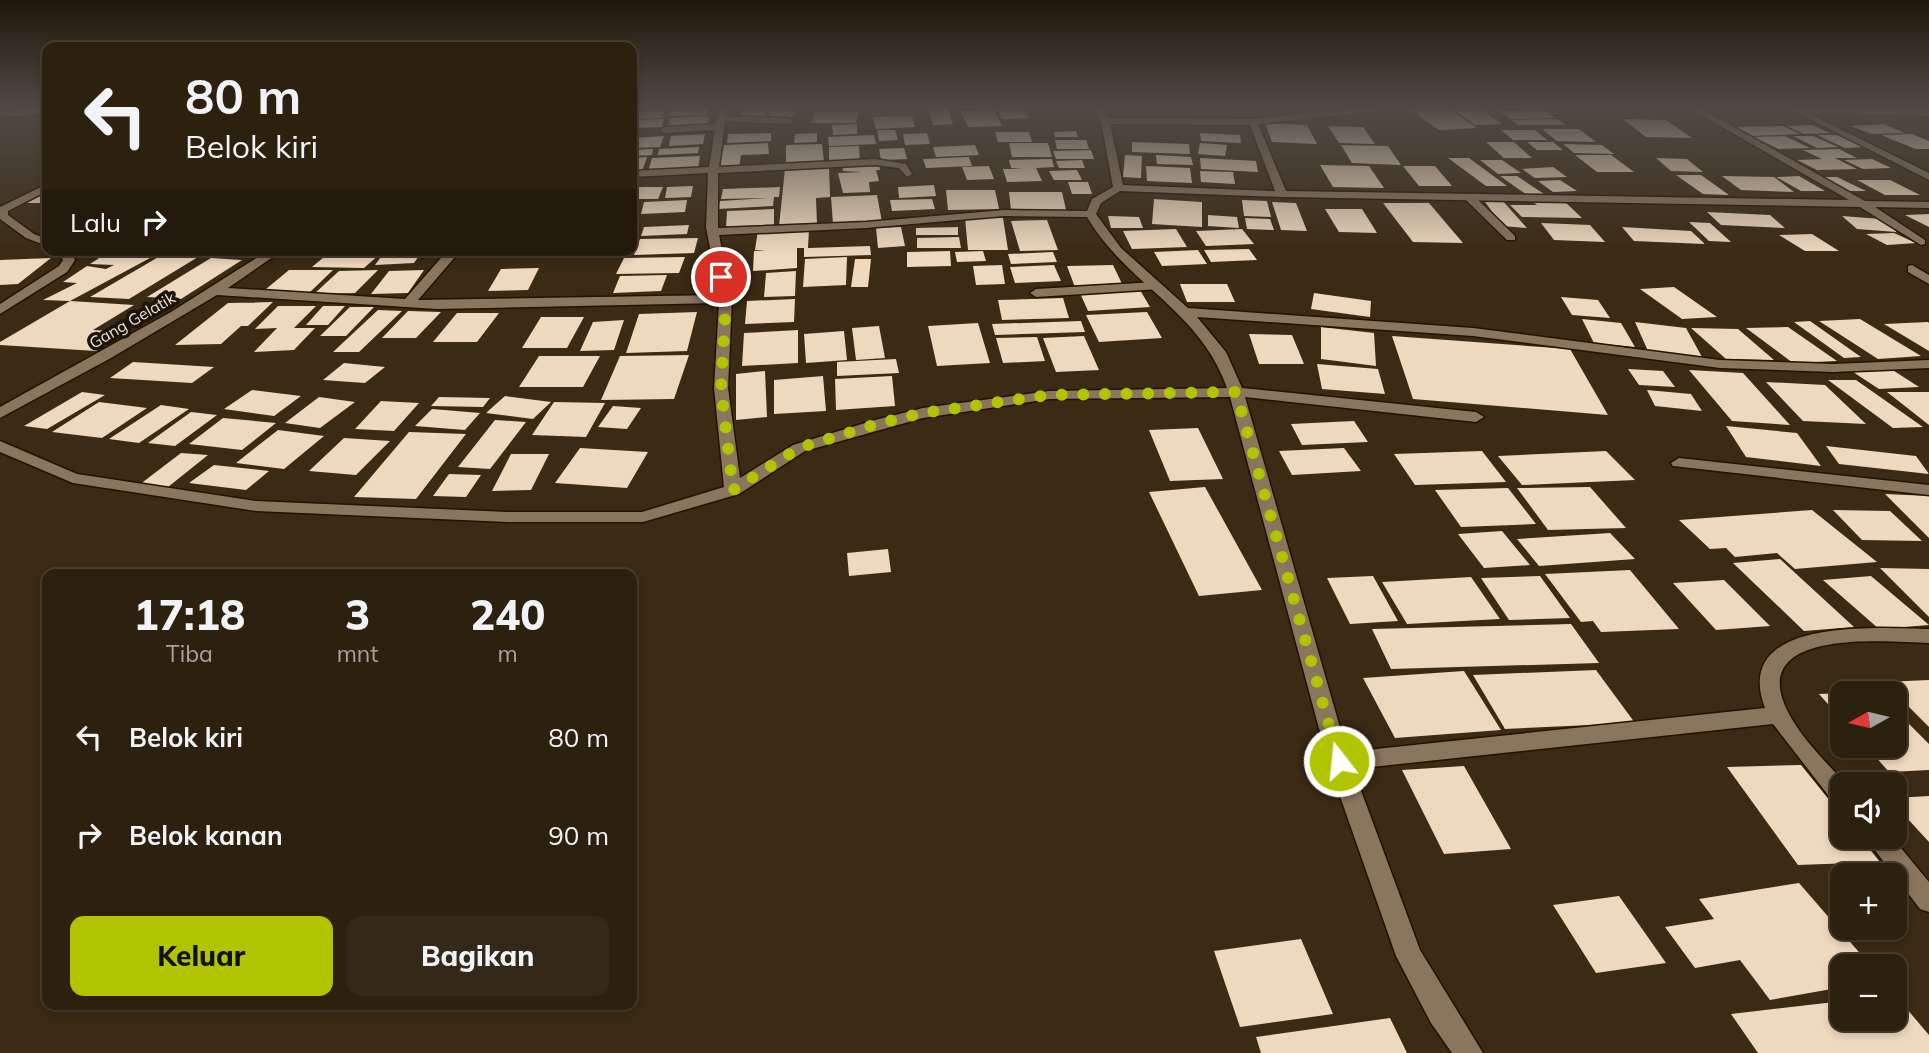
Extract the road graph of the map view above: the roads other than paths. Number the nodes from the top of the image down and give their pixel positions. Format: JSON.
{"nodes":[{"id":1,"x":715,"y":157,"type":"edge"},
{"id":2,"x":1112,"y":157,"type":"edge"},
{"id":3,"x":1267,"y":157,"type":"edge"},
{"id":4,"x":1780,"y":157,"type":"edge"},
{"id":5,"x":1889,"y":157,"type":"edge"},
{"id":6,"x":713,"y":171,"type":"junction"},
{"id":7,"x":637,"y":174,"type":"edge"},
{"id":8,"x":907,"y":174,"type":"dead end"},
{"id":9,"x":1929,"y":177,"type":"edge"},
{"id":10,"x":1118,"y":188,"type":"junction"},
{"id":11,"x":42,"y":190,"type":"edge"},
{"id":12,"x":1282,"y":194,"type":"junction"},
{"id":13,"x":1469,"y":197,"type":"junction"},
{"id":14,"x":1863,"y":204,"type":"junction"},
{"id":15,"x":1929,"y":205,"type":"edge"},
{"id":16,"x":1091,"y":214,"type":"junction"},
{"id":17,"x":713,"y":232,"type":"junction"},
{"id":18,"x":1511,"y":238,"type":"dead end"},
{"id":19,"x":42,"y":241,"type":"edge"},
{"id":20,"x":1922,"y":242,"type":"dead end"},
{"id":21,"x":66,"y":256,"type":"edge"},
{"id":22,"x":268,"y":256,"type":"edge"},
{"id":23,"x":450,"y":256,"type":"edge"},
{"id":24,"x":1912,"y":269,"type":"dead end"},
{"id":25,"x":1929,"y":280,"type":"edge"},
{"id":26,"x":1156,"y":286,"type":"junction"},
{"id":27,"x":217,"y":291,"type":"junction"},
{"id":28,"x":1036,"y":293,"type":"dead end"},
{"id":29,"x":726,"y":299,"type":"junction"},
{"id":30,"x":409,"y":303,"type":"junction"},
{"id":31,"x":0,"y":310,"type":"edge"},
{"id":32,"x":1185,"y":312,"type":"junction"},
{"id":33,"x":1929,"y":364,"type":"edge"},
{"id":34,"x":1236,"y":392,"type":"junction"},
{"id":35,"x":0,"y":413,"type":"edge"},
{"id":36,"x":1476,"y":417,"type":"dead end"},
{"id":37,"x":0,"y":446,"type":"edge"},
{"id":38,"x":1679,"y":463,"type":"dead end"},
{"id":39,"x":733,"y":490,"type":"junction"},
{"id":40,"x":1929,"y":490,"type":"edge"},
{"id":41,"x":1929,"y":636,"type":"edge"},
{"id":42,"x":1778,"y":715,"type":"junction"},
{"id":43,"x":1339,"y":761,"type":"junction"},
{"id":44,"x":1830,"y":781,"type":"edge"},
{"id":45,"x":1887,"y":849,"type":"edge"},
{"id":46,"x":1929,"y":901,"type":"edge"},
{"id":47,"x":1469,"y":1053,"type":"edge"}],
"edges":[{"from":1,"to":6,"type":"street"},
{"from":2,"to":10,"type":"street"},
{"from":3,"to":12,"type":"street"},
{"from":4,"to":14,"type":"street"},
{"from":5,"to":9,"type":"street"},
{"from":6,"to":7,"type":"street"},
{"from":6,"to":8,"type":"street"},
{"from":6,"to":17,"type":"street"},
{"from":10,"to":12,"type":"street"},
{"from":10,"to":16,"type":"street"},
{"from":11,"to":19,"type":"street"},
{"from":12,"to":13,"type":"street"},
{"from":13,"to":14,"type":"street"},
{"from":13,"to":18,"type":"street"},
{"from":14,"to":15,"type":"street"},
{"from":14,"to":20,"type":"street"},
{"from":16,"to":17,"type":"street"},
{"from":16,"to":26,"type":"street"},
{"from":17,"to":29,"type":"street"},
{"from":21,"to":31,"type":"street"},
{"from":22,"to":27,"type":"street","name":"Gang Gelatik"},
{"from":23,"to":30,"type":"street"},
{"from":24,"to":25,"type":"street"},
{"from":26,"to":28,"type":"street"},
{"from":26,"to":32,"type":"street"},
{"from":27,"to":30,"type":"street"},
{"from":27,"to":35,"type":"street","name":"Gang Gelatik"},
{"from":29,"to":30,"type":"street"},
{"from":29,"to":39,"type":"street"},
{"from":32,"to":33,"type":"street"},
{"from":32,"to":34,"type":"street"},
{"from":34,"to":36,"type":"street"},
{"from":34,"to":39,"type":"street"},
{"from":34,"to":43,"type":"street"},
{"from":37,"to":39,"type":"street"},
{"from":38,"to":40,"type":"street"},
{"from":41,"to":42,"type":"street"},
{"from":42,"to":43,"type":"street"},
{"from":42,"to":44,"type":"street"},
{"from":43,"to":47,"type":"street"},
{"from":45,"to":46,"type":"street"}]}
